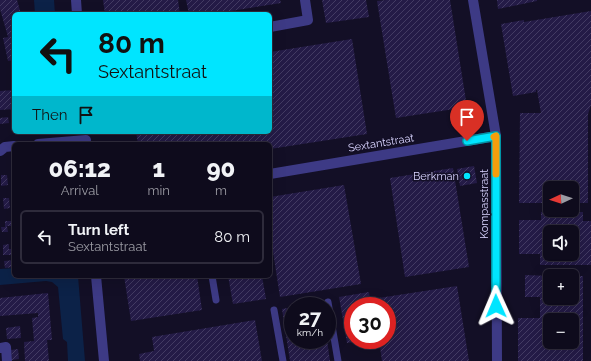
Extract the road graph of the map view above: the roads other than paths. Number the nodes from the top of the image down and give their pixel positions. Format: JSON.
{"nodes":[{"id":1,"x":76,"y":0,"type":"edge"},
{"id":2,"x":304,"y":0,"type":"edge"},
{"id":3,"x":473,"y":0,"type":"edge"},
{"id":4,"x":77,"y":12,"type":"edge"},
{"id":5,"x":272,"y":27,"type":"edge"},
{"id":6,"x":496,"y":136,"type":"junction"},
{"id":7,"x":86,"y":139,"type":"edge"},
{"id":8,"x":57,"y":142,"type":"edge"},
{"id":9,"x":12,"y":146,"type":"edge"},
{"id":10,"x":0,"y":151,"type":"edge"},
{"id":11,"x":272,"y":174,"type":"edge"},
{"id":12,"x":96,"y":278,"type":"edge"},
{"id":13,"x":212,"y":278,"type":"edge"},
{"id":14,"x":216,"y":300,"type":"dead end"},
{"id":15,"x":274,"y":310,"type":"dead end"},
{"id":16,"x":0,"y":348,"type":"edge"},
{"id":17,"x":336,"y":349,"type":"edge"},
{"id":18,"x":7,"y":361,"type":"edge"},
{"id":19,"x":104,"y":361,"type":"edge"},
{"id":20,"x":283,"y":361,"type":"edge"},
{"id":21,"x":338,"y":361,"type":"edge"},
{"id":22,"x":497,"y":361,"type":"edge"}],
"edges":[{"from":1,"to":4,"type":"street"},
{"from":2,"to":5,"type":"street"},
{"from":3,"to":6,"type":"street","name":"Kompasstraat"},
{"from":6,"to":11,"type":"street","name":"Sextantstraat"},
{"from":6,"to":22,"type":"street","name":"Kompasstraat"},
{"from":7,"to":8,"type":"street"},
{"from":9,"to":10,"type":"street"},
{"from":12,"to":19,"type":"street"},
{"from":13,"to":14,"type":"lane"},
{"from":15,"to":20,"type":"lane"},
{"from":16,"to":18,"type":"street"},
{"from":17,"to":21,"type":"lane"}]}
